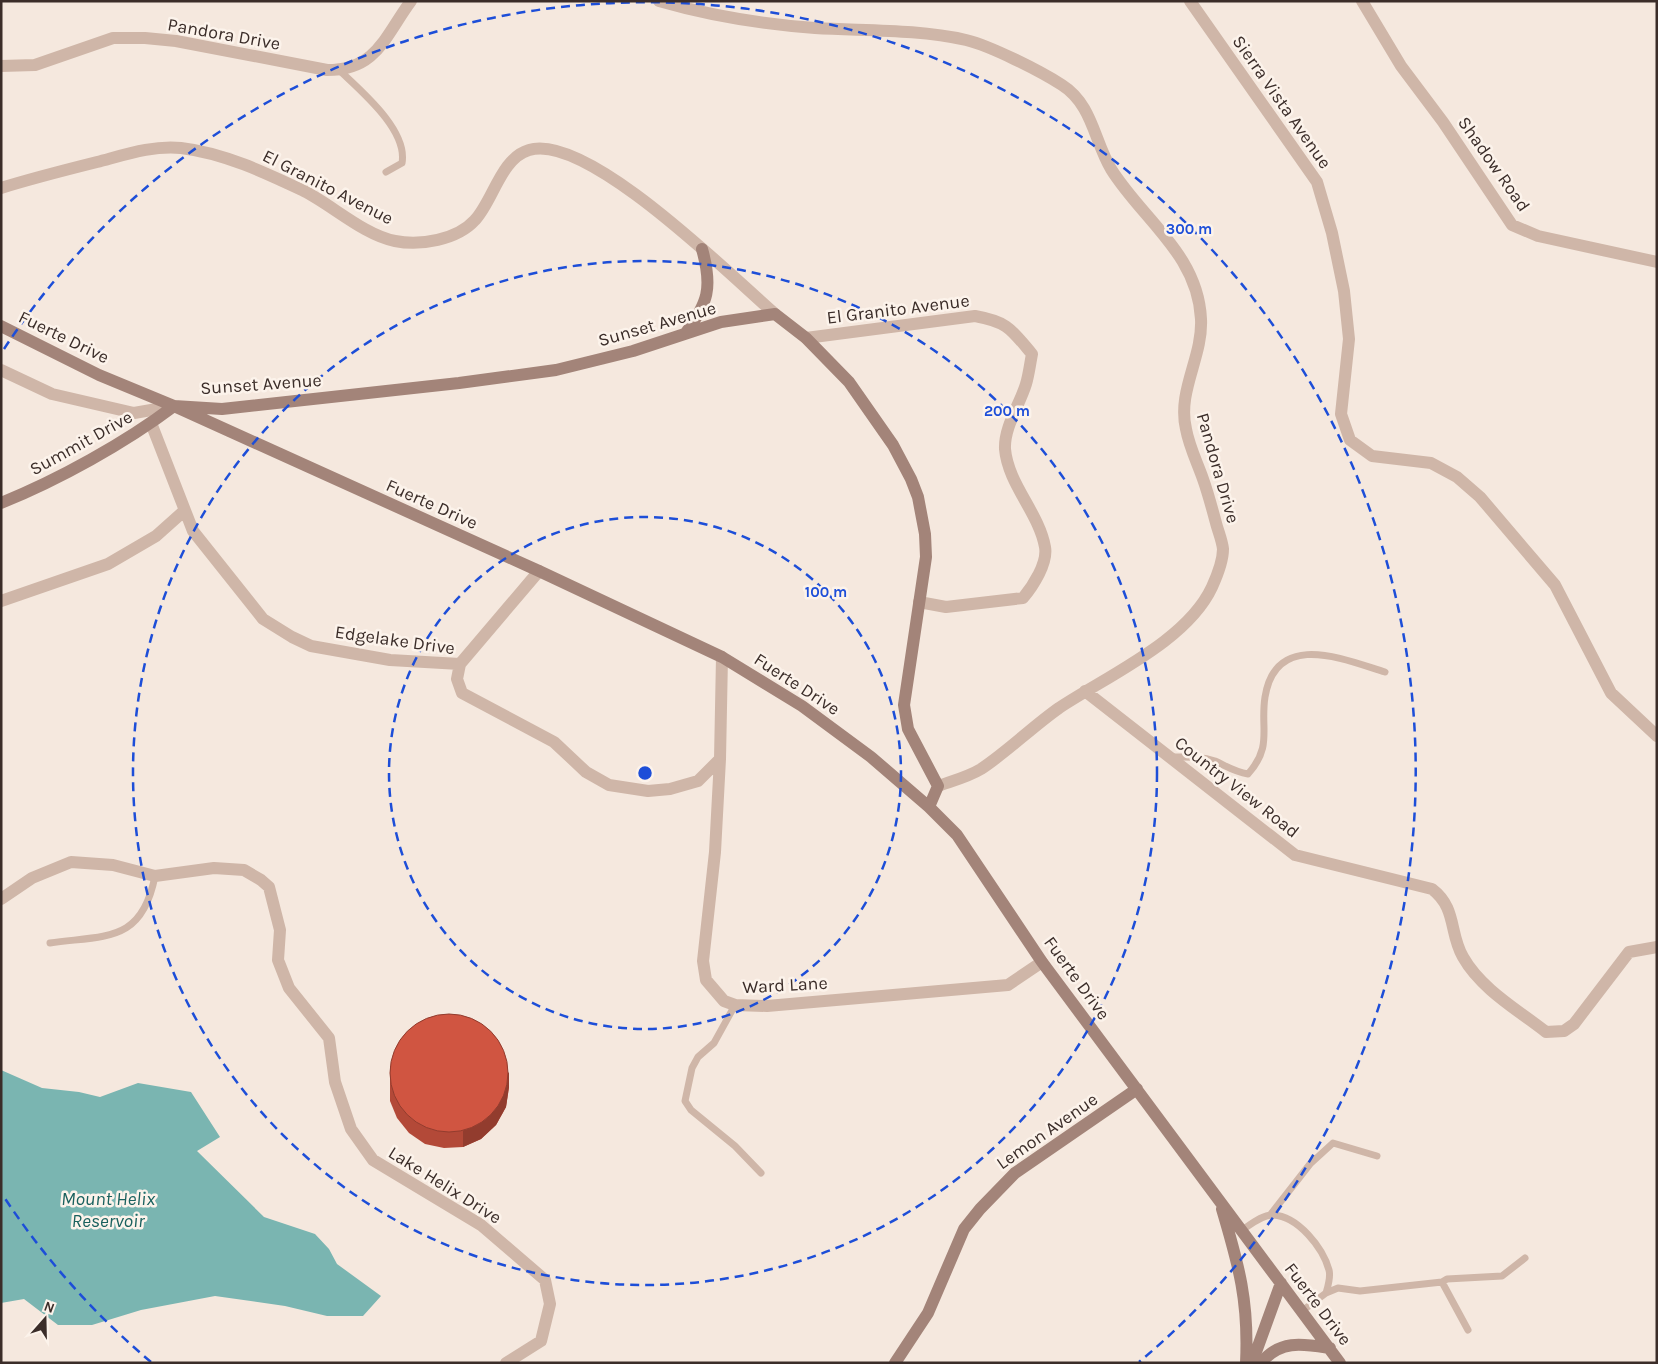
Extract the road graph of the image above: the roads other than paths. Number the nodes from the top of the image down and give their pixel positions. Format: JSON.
{"nodes":[{"id":1,"x":411,"y":1,"type":"edge"},
{"id":2,"x":659,"y":1,"type":"edge"},
{"id":3,"x":1190,"y":1,"type":"edge"},
{"id":4,"x":1362,"y":1,"type":"edge"},
{"id":5,"x":1,"y":66,"type":"edge"},
{"id":6,"x":339,"y":70,"type":"junction"},
{"id":7,"x":386,"y":172,"type":"dead end"},
{"id":8,"x":1,"y":188,"type":"edge"},
{"id":9,"x":702,"y":250,"type":"junction"},
{"id":10,"x":1657,"y":262,"type":"edge"},
{"id":11,"x":775,"y":314,"type":"junction"},
{"id":12,"x":1,"y":326,"type":"edge"},
{"id":13,"x":685,"y":334,"type":"junction"},
{"id":14,"x":806,"y":338,"type":"junction"},
{"id":15,"x":1,"y":370,"type":"edge"},
{"id":16,"x":174,"y":406,"type":"junction"},
{"id":17,"x":151,"y":424,"type":"junction"},
{"id":18,"x":1,"y":504,"type":"edge"},
{"id":19,"x":184,"y":511,"type":"junction"},
{"id":20,"x":539,"y":571,"type":"junction"},
{"id":21,"x":1,"y":600,"type":"edge"},
{"id":22,"x":919,"y":602,"type":"junction"},
{"id":23,"x":722,"y":656,"type":"junction"},
{"id":24,"x":460,"y":664,"type":"junction"},
{"id":25,"x":1385,"y":672,"type":"dead end"},
{"id":26,"x":1085,"y":691,"type":"junction"},
{"id":27,"x":1657,"y":736,"type":"edge"},
{"id":28,"x":1171,"y":757,"type":"junction"},
{"id":29,"x":720,"y":759,"type":"junction"},
{"id":30,"x":938,"y":786,"type":"junction"},
{"id":31,"x":929,"y":807,"type":"junction"},
{"id":32,"x":155,"y":876,"type":"junction"},
{"id":33,"x":1,"y":899,"type":"edge"},
{"id":34,"x":50,"y":943,"type":"dead end"},
{"id":35,"x":1657,"y":947,"type":"edge"},
{"id":36,"x":1042,"y":962,"type":"junction"},
{"id":37,"x":734,"y":1005,"type":"junction"},
{"id":38,"x":1137,"y":1089,"type":"junction"},
{"id":39,"x":1377,"y":1156,"type":"dead end"},
{"id":40,"x":761,"y":1173,"type":"dead end"},
{"id":41,"x":1219,"y":1199,"type":"junction"},
{"id":42,"x":1271,"y":1214,"type":"junction"},
{"id":43,"x":1242,"y":1230,"type":"junction"},
{"id":44,"x":1525,"y":1258,"type":"dead end"},
{"id":45,"x":1442,"y":1282,"type":"junction"},
{"id":46,"x":1281,"y":1283,"type":"junction"},
{"id":47,"x":1326,"y":1293,"type":"junction"},
{"id":48,"x":1302,"y":1311,"type":"junction"},
{"id":49,"x":1468,"y":1330,"type":"dead end"},
{"id":50,"x":1330,"y":1348,"type":"junction"},
{"id":51,"x":506,"y":1363,"type":"edge"},
{"id":52,"x":895,"y":1363,"type":"edge"},
{"id":53,"x":1246,"y":1363,"type":"edge"},
{"id":54,"x":1252,"y":1363,"type":"edge"},
{"id":55,"x":1261,"y":1363,"type":"edge"},
{"id":56,"x":1340,"y":1363,"type":"edge"}],
"edges":[{"from":1,"to":6,"type":"street","name":"Pandora Drive"},
{"from":2,"to":26,"type":"street","name":"Pandora Drive"},
{"from":3,"to":27,"type":"street","name":"Sierra Vista Avenue"},
{"from":4,"to":10,"type":"street","name":"Shadow Road"},
{"from":5,"to":6,"type":"street","name":"Pandora Drive"},
{"from":6,"to":7,"type":"lane"},
{"from":8,"to":9,"type":"street","name":"El Granito Avenue"},
{"from":9,"to":11,"type":"street","name":"El Granito Avenue"},
{"from":9,"to":13,"type":"main road"},
{"from":11,"to":13,"type":"main road","name":"Sunset Avenue"},
{"from":11,"to":14,"type":"main road"},
{"from":12,"to":16,"type":"main road","name":"Fuerte Drive"},
{"from":13,"to":16,"type":"main road","name":"Sunset Avenue"},
{"from":14,"to":22,"type":"main road"},
{"from":14,"to":22,"type":"street","name":"El Granito Avenue"},
{"from":15,"to":16,"type":"street","name":"Sunset Avenue"},
{"from":16,"to":17,"type":"main road","name":"Summit Drive"},
{"from":16,"to":20,"type":"main road","name":"Fuerte Drive"},
{"from":17,"to":18,"type":"main road","name":"Summit Drive"},
{"from":17,"to":19,"type":"street","name":"Edgelake Drive"},
{"from":19,"to":21,"type":"street"},
{"from":19,"to":24,"type":"street","name":"Edgelake Drive"},
{"from":20,"to":23,"type":"main road","name":"Fuerte Drive"},
{"from":20,"to":24,"type":"street"},
{"from":22,"to":30,"type":"main road"},
{"from":23,"to":29,"type":"street","name":"Ward Lane"},
{"from":23,"to":31,"type":"main road","name":"Fuerte Drive"},
{"from":24,"to":29,"type":"street","name":"Edgelake Drive"},
{"from":25,"to":28,"type":"lane"},
{"from":26,"to":28,"type":"street","name":"Country View Road"},
{"from":26,"to":30,"type":"street","name":"Pandora Drive"},
{"from":28,"to":35,"type":"street","name":"Country View Road"},
{"from":29,"to":37,"type":"street","name":"Ward Lane"},
{"from":30,"to":31,"type":"main road"},
{"from":31,"to":36,"type":"main road","name":"Fuerte Drive"},
{"from":32,"to":33,"type":"street","name":"Lake Helix Drive"},
{"from":32,"to":34,"type":"lane"},
{"from":32,"to":51,"type":"street","name":"Lake Helix Drive"},
{"from":36,"to":37,"type":"street","name":"Ward Lane"},
{"from":36,"to":38,"type":"main road","name":"Fuerte Drive"},
{"from":37,"to":40,"type":"lane"},
{"from":38,"to":41,"type":"main road","name":"Fuerte Drive"},
{"from":38,"to":52,"type":"main road","name":"Lemon Avenue"},
{"from":39,"to":42,"type":"lane"},
{"from":41,"to":43,"type":"main road","name":"Fuerte Drive"},
{"from":41,"to":53,"type":"main road"},
{"from":42,"to":43,"type":"lane"},
{"from":42,"to":47,"type":"lane"},
{"from":43,"to":46,"type":"main road","name":"Fuerte Drive"},
{"from":44,"to":45,"type":"lane"},
{"from":45,"to":47,"type":"lane"},
{"from":45,"to":49,"type":"lane"},
{"from":46,"to":48,"type":"main road","name":"Fuerte Drive"},
{"from":46,"to":54,"type":"main road"},
{"from":47,"to":48,"type":"lane"},
{"from":48,"to":50,"type":"main road","name":"Fuerte Drive"},
{"from":50,"to":55,"type":"main road"},
{"from":50,"to":56,"type":"main road","name":"Fuerte Drive"}]}
